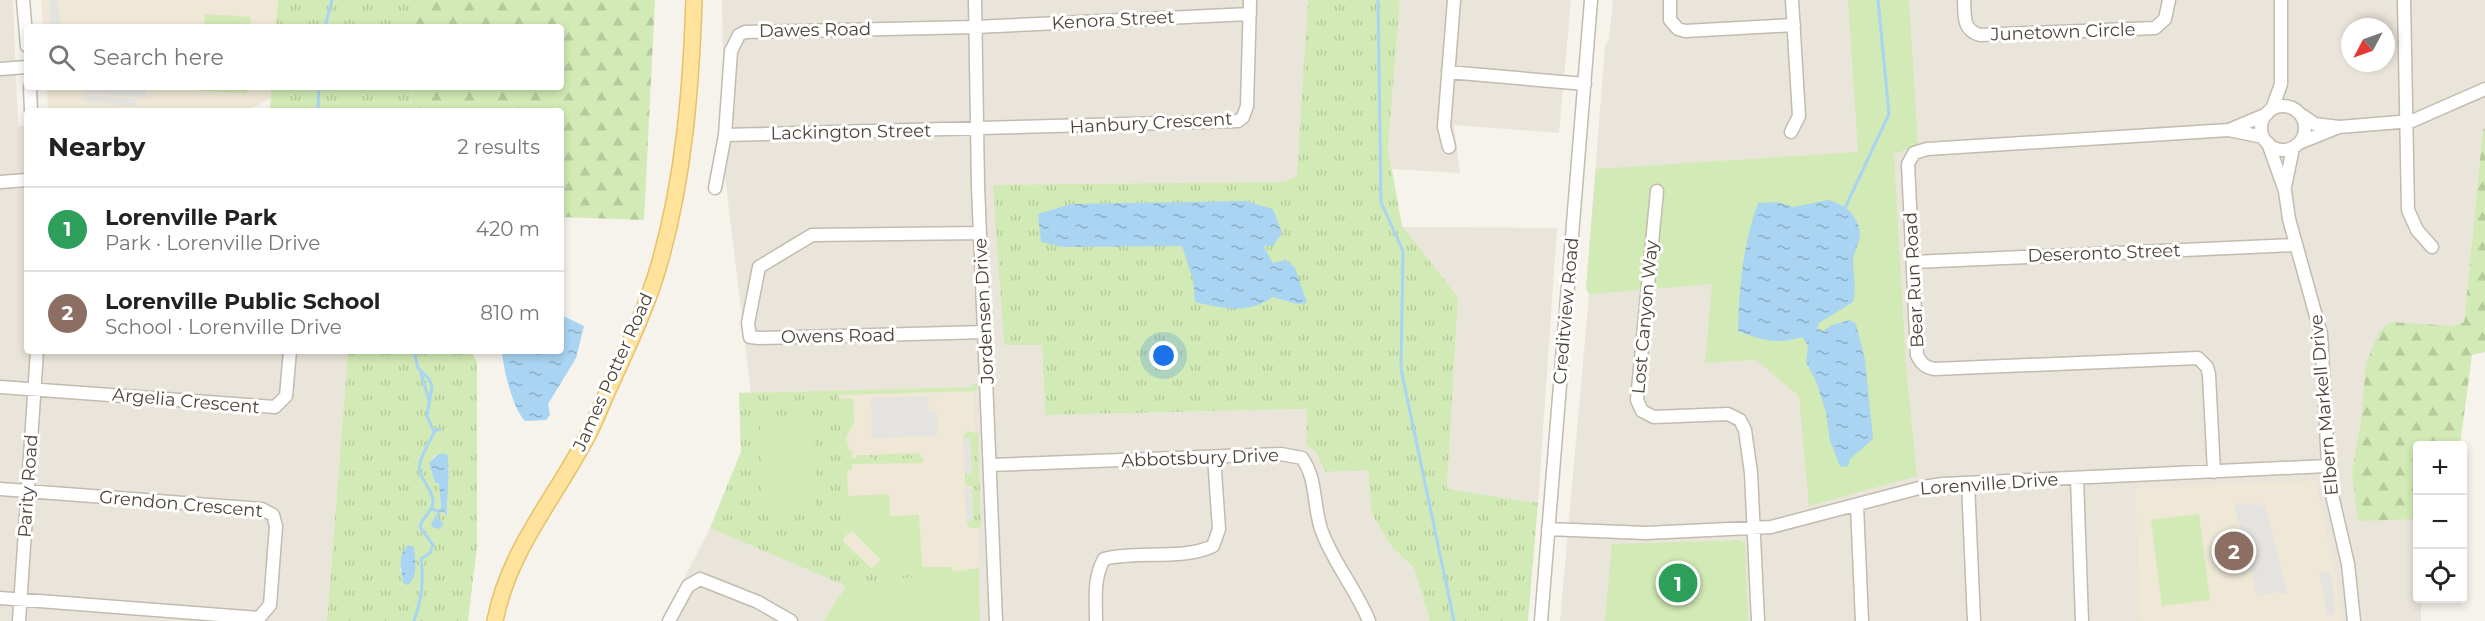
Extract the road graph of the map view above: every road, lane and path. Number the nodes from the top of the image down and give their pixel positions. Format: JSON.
{"nodes":[{"id":1,"x":23,"y":0,"type":"edge"},
{"id":2,"x":694,"y":0,"type":"edge"},
{"id":3,"x":975,"y":0,"type":"edge"},
{"id":4,"x":1250,"y":0,"type":"edge"},
{"id":5,"x":1454,"y":0,"type":"edge"},
{"id":6,"x":1591,"y":0,"type":"edge"},
{"id":7,"x":1670,"y":0,"type":"edge"},
{"id":8,"x":1792,"y":0,"type":"edge"},
{"id":9,"x":1964,"y":0,"type":"edge"},
{"id":10,"x":2169,"y":0,"type":"edge"},
{"id":11,"x":2282,"y":0,"type":"edge"},
{"id":12,"x":2404,"y":0,"type":"edge"},
{"id":13,"x":1250,"y":14,"type":"junction"},
{"id":14,"x":25,"y":24,"type":"edge"},
{"id":15,"x":1794,"y":25,"type":"junction"},
{"id":16,"x":975,"y":27,"type":"junction"},
{"id":17,"x":24,"y":67,"type":"edge"},
{"id":18,"x":0,"y":69,"type":"edge"},
{"id":19,"x":2282,"y":70,"type":"junction"},
{"id":20,"x":1448,"y":72,"type":"junction"},
{"id":21,"x":1585,"y":84,"type":"junction"},
{"id":22,"x":2485,"y":89,"type":"edge"},
{"id":23,"x":30,"y":90,"type":"edge"},
{"id":24,"x":32,"y":108,"type":"edge"},
{"id":25,"x":2269,"y":111,"type":"junction"},
{"id":26,"x":2297,"y":111,"type":"junction"},
{"id":27,"x":2405,"y":121,"type":"junction"},
{"id":28,"x":2339,"y":127,"type":"junction"},
{"id":29,"x":977,"y":130,"type":"junction"},
{"id":30,"x":2229,"y":130,"type":"junction"},
{"id":31,"x":1791,"y":132,"type":"dead end"},
{"id":32,"x":725,"y":135,"type":"junction"},
{"id":33,"x":2266,"y":140,"type":"junction"},
{"id":34,"x":2296,"y":145,"type":"junction"},
{"id":35,"x":1449,"y":147,"type":"dead end"},
{"id":36,"x":24,"y":180,"type":"edge"},
{"id":37,"x":0,"y":182,"type":"edge"},
{"id":38,"x":715,"y":188,"type":"dead end"},
{"id":39,"x":1657,"y":191,"type":"dead end"},
{"id":40,"x":2285,"y":191,"type":"junction"},
{"id":41,"x":980,"y":232,"type":"junction"},
{"id":42,"x":2295,"y":245,"type":"junction"},
{"id":43,"x":2432,"y":247,"type":"dead end"},
{"id":44,"x":1913,"y":262,"type":"junction"},
{"id":45,"x":985,"y":332,"type":"junction"},
{"id":46,"x":37,"y":354,"type":"edge"},
{"id":47,"x":290,"y":354,"type":"edge"},
{"id":48,"x":0,"y":387,"type":"edge"},
{"id":49,"x":34,"y":390,"type":"junction"},
{"id":50,"x":1214,"y":457,"type":"junction"},
{"id":51,"x":991,"y":465,"type":"junction"},
{"id":52,"x":2327,"y":466,"type":"junction"},
{"id":53,"x":2214,"y":472,"type":"junction"},
{"id":54,"x":2077,"y":478,"type":"junction"},
{"id":55,"x":1968,"y":483,"type":"junction"},
{"id":56,"x":0,"y":489,"type":"edge"},
{"id":57,"x":28,"y":490,"type":"junction"},
{"id":58,"x":1857,"y":505,"type":"junction"},
{"id":59,"x":1755,"y":528,"type":"junction"},
{"id":60,"x":1548,"y":529,"type":"junction"},
{"id":61,"x":0,"y":598,"type":"edge"},
{"id":62,"x":20,"y":599,"type":"junction"},
{"id":63,"x":19,"y":621,"type":"edge"},
{"id":64,"x":495,"y":621,"type":"edge"},
{"id":65,"x":669,"y":621,"type":"edge"},
{"id":66,"x":791,"y":621,"type":"edge"},
{"id":67,"x":996,"y":621,"type":"edge"},
{"id":68,"x":1096,"y":621,"type":"edge"},
{"id":69,"x":1369,"y":621,"type":"edge"},
{"id":70,"x":1541,"y":621,"type":"edge"},
{"id":71,"x":1758,"y":621,"type":"edge"},
{"id":72,"x":1862,"y":621,"type":"edge"},
{"id":73,"x":1974,"y":621,"type":"edge"},
{"id":74,"x":2082,"y":621,"type":"edge"},
{"id":75,"x":2354,"y":621,"type":"edge"}],
"edges":[{"from":1,"to":14,"type":"street"},
{"from":2,"to":64,"type":"main road","name":"James Potter Road"},
{"from":3,"to":16,"type":"street","name":"Jordensen Drive"},
{"from":4,"to":13,"type":"street","name":"Hanbury Crescent"},
{"from":5,"to":20,"type":"street"},
{"from":6,"to":21,"type":"street","name":"Creditview Road"},
{"from":7,"to":15,"type":"street"},
{"from":8,"to":15,"type":"street"},
{"from":9,"to":10,"type":"street","name":"Junetown Circle"},
{"from":11,"to":19,"type":"street"},
{"from":12,"to":27,"type":"street"},
{"from":13,"to":16,"type":"street","name":"Kenora Street"},
{"from":13,"to":29,"type":"street","name":"Hanbury Crescent"},
{"from":15,"to":31,"type":"street"},
{"from":16,"to":29,"type":"street","name":"Jordensen Drive"},
{"from":16,"to":32,"type":"street","name":"Dawes Road"},
{"from":17,"to":18,"type":"street"},
{"from":19,"to":25,"type":"street"},
{"from":19,"to":26,"type":"street"},
{"from":20,"to":21,"type":"street"},
{"from":20,"to":35,"type":"street"},
{"from":21,"to":60,"type":"street","name":"Creditview Road"},
{"from":22,"to":27,"type":"street"},
{"from":23,"to":24,"type":"street"},
{"from":25,"to":26,"type":"street"},
{"from":25,"to":30,"type":"street","name":"Bear Run Road"},
{"from":25,"to":33,"type":"street"},
{"from":26,"to":28,"type":"street"},
{"from":26,"to":34,"type":"street"},
{"from":27,"to":28,"type":"street"},
{"from":27,"to":43,"type":"street"},
{"from":28,"to":34,"type":"street"},
{"from":29,"to":32,"type":"street","name":"Lackington Street"},
{"from":29,"to":41,"type":"street","name":"Jordensen Drive"},
{"from":30,"to":33,"type":"street","name":"Bear Run Road"},
{"from":30,"to":44,"type":"street","name":"Bear Run Road"},
{"from":32,"to":38,"type":"street","name":"Dawes Road"},
{"from":33,"to":34,"type":"street"},
{"from":33,"to":40,"type":"street","name":"Elbern Markell Drive"},
{"from":34,"to":40,"type":"street","name":"Elbern Markell Drive"},
{"from":36,"to":37,"type":"street"},
{"from":39,"to":59,"type":"street","name":"Lost Canyon Way"},
{"from":40,"to":42,"type":"street","name":"Elbern Markell Drive"},
{"from":41,"to":45,"type":"street","name":"Jordensen Drive"},
{"from":41,"to":45,"type":"street","name":"Owens Road"},
{"from":42,"to":44,"type":"street","name":"Deseronto Street"},
{"from":42,"to":52,"type":"street","name":"Elbern Markell Drive"},
{"from":44,"to":53,"type":"street","name":"Bear Run Road"},
{"from":45,"to":51,"type":"street","name":"Jordensen Drive"},
{"from":46,"to":49,"type":"street","name":"Parity Road"},
{"from":47,"to":49,"type":"street","name":"Argelia Crescent"},
{"from":48,"to":49,"type":"street"},
{"from":49,"to":57,"type":"street","name":"Parity Road"},
{"from":50,"to":51,"type":"street","name":"Abbotsbury Drive"},
{"from":50,"to":68,"type":"street"},
{"from":50,"to":69,"type":"street","name":"Abbotsbury Drive"},
{"from":51,"to":67,"type":"street","name":"Jordensen Drive"},
{"from":52,"to":53,"type":"street","name":"Lorenville Drive"},
{"from":52,"to":75,"type":"street","name":"Elbern Markell Drive"},
{"from":53,"to":54,"type":"street","name":"Lorenville Drive"},
{"from":54,"to":55,"type":"street","name":"Lorenville Drive"},
{"from":54,"to":74,"type":"street"},
{"from":55,"to":58,"type":"street","name":"Lorenville Drive"},
{"from":55,"to":73,"type":"street"},
{"from":56,"to":57,"type":"street"},
{"from":57,"to":62,"type":"street","name":"Parity Road"},
{"from":57,"to":62,"type":"street","name":"Grendon Crescent"},
{"from":58,"to":59,"type":"street","name":"Lorenville Drive"},
{"from":58,"to":72,"type":"street"},
{"from":59,"to":60,"type":"street","name":"Lorenville Drive"},
{"from":59,"to":71,"type":"street"},
{"from":60,"to":70,"type":"street","name":"Creditview Road"},
{"from":61,"to":62,"type":"street"},
{"from":62,"to":63,"type":"street","name":"Parity Road"},
{"from":65,"to":66,"type":"street"}]}
